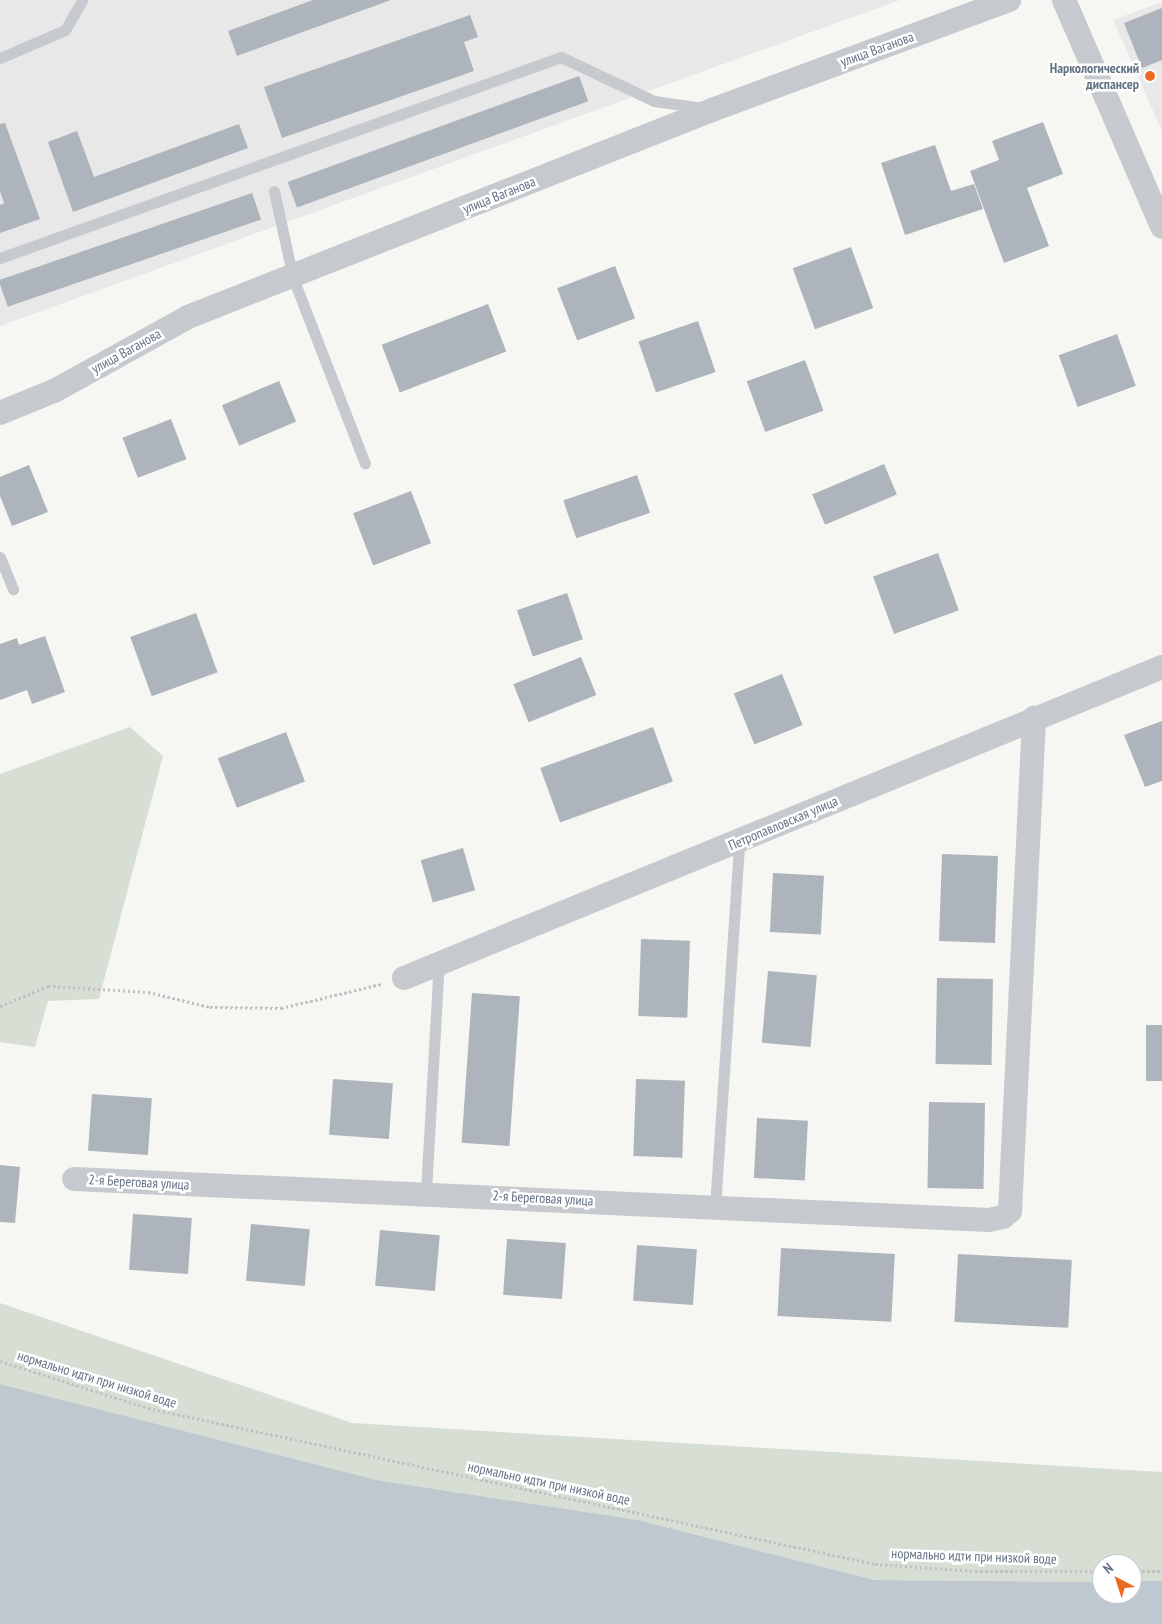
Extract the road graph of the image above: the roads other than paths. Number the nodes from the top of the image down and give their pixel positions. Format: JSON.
{"nodes":[{"id":1,"x":82,"y":0,"type":"edge"},
{"id":2,"x":1009,"y":0,"type":"edge"},
{"id":3,"x":1064,"y":0,"type":"edge"},
{"id":4,"x":0,"y":58,"type":"edge"},
{"id":5,"x":712,"y":110,"type":"junction"},
{"id":6,"x":274,"y":191,"type":"dead end"},
{"id":7,"x":1162,"y":227,"type":"edge"},
{"id":8,"x":0,"y":258,"type":"edge"},
{"id":9,"x":293,"y":278,"type":"junction"},
{"id":10,"x":0,"y":413,"type":"edge"},
{"id":11,"x":365,"y":464,"type":"dead end"},
{"id":12,"x":0,"y":557,"type":"edge"},
{"id":13,"x":12,"y":590,"type":"dead end"},
{"id":14,"x":1162,"y":666,"type":"edge"},
{"id":15,"x":1034,"y":718,"type":"junction"},
{"id":16,"x":740,"y":842,"type":"junction"},
{"id":17,"x":439,"y":963,"type":"junction"},
{"id":18,"x":404,"y":978,"type":"road end"},
{"id":19,"x":74,"y":1179,"type":"dead end"},
{"id":20,"x":426,"y":1192,"type":"junction"},
{"id":21,"x":715,"y":1207,"type":"junction"}],
"edges":[{"from":1,"to":4,"type":"lane"},
{"from":2,"to":5,"type":"street","name":"улица Ваганова"},
{"from":3,"to":7,"type":"street"},
{"from":5,"to":8,"type":"lane"},
{"from":5,"to":9,"type":"street","name":"улица Ваганова"},
{"from":6,"to":9,"type":"lane"},
{"from":9,"to":10,"type":"street","name":"улица Ваганова"},
{"from":9,"to":11,"type":"lane"},
{"from":12,"to":13,"type":"lane"},
{"from":14,"to":15,"type":"street","name":"Петропавловская улица"},
{"from":15,"to":16,"type":"street","name":"Петропавловская улица"},
{"from":15,"to":21,"type":"street","name":"2-я Береговая улица"},
{"from":16,"to":17,"type":"street","name":"Петропавловская улица"},
{"from":16,"to":21,"type":"lane"},
{"from":17,"to":18,"type":"street","name":"Петропавловская улица"},
{"from":17,"to":20,"type":"lane"},
{"from":19,"to":20,"type":"street","name":"2-я Береговая улица"},
{"from":20,"to":21,"type":"street","name":"2-я Береговая улица"}]}
